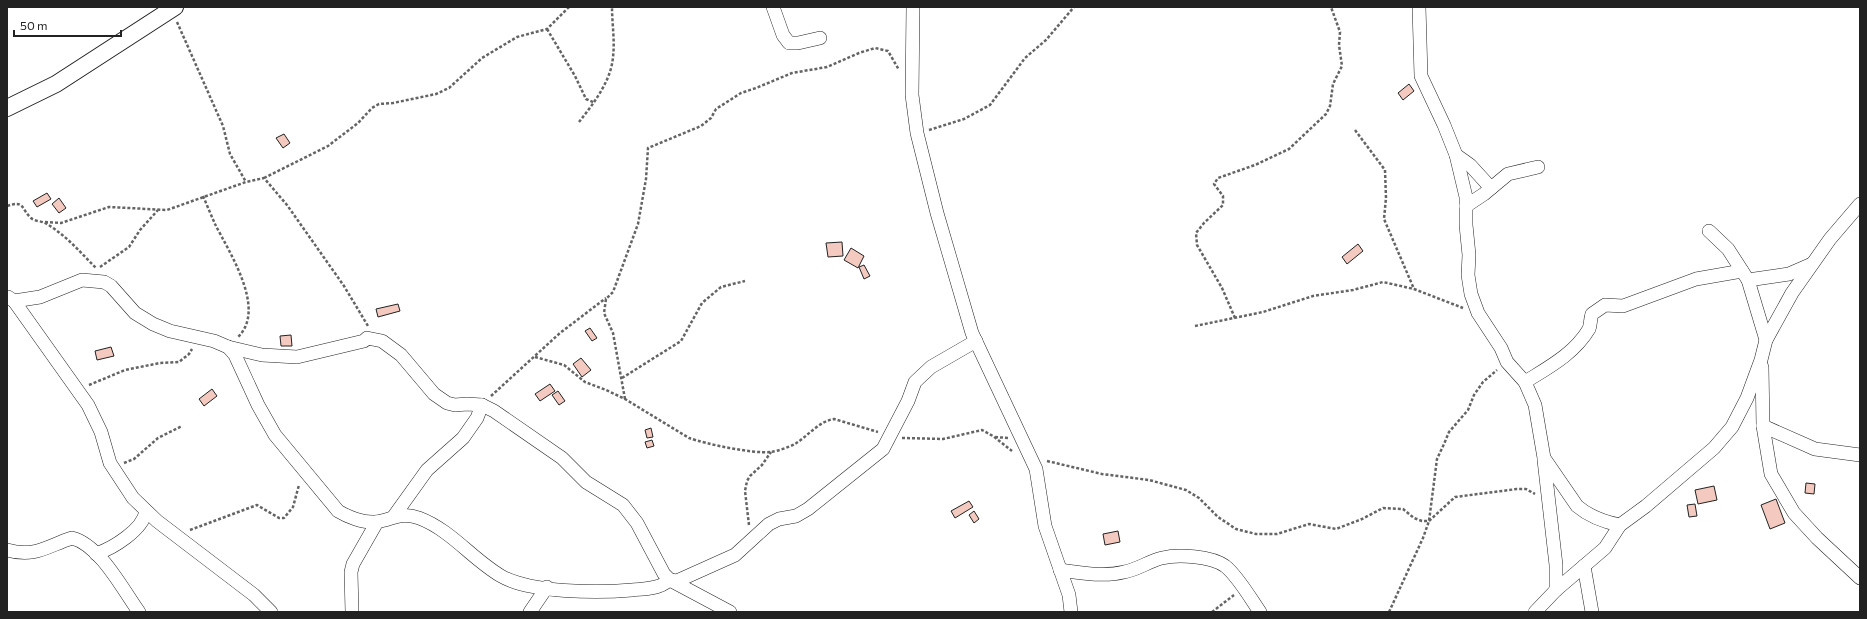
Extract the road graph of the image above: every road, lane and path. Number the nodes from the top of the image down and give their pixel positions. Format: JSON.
{"nodes":[{"id":1,"x":569,"y":7,"type":"edge"},
{"id":2,"x":612,"y":7,"type":"edge"},
{"id":3,"x":773,"y":7,"type":"edge"},
{"id":4,"x":913,"y":7,"type":"edge"},
{"id":5,"x":1074,"y":7,"type":"edge"},
{"id":6,"x":1331,"y":7,"type":"edge"},
{"id":7,"x":1420,"y":7,"type":"edge"},
{"id":8,"x":173,"y":8,"type":"edge"},
{"id":9,"x":547,"y":29,"type":"junction"},
{"id":10,"x":820,"y":38,"type":"dead end"},
{"id":11,"x":900,"y":71,"type":"dead end"},
{"id":12,"x":595,"y":103,"type":"junction"},
{"id":13,"x":7,"y":108,"type":"edge"},
{"id":14,"x":579,"y":122,"type":"dead end"},
{"id":15,"x":1354,"y":130,"type":"dead end"},
{"id":16,"x":917,"y":133,"type":"junction"},
{"id":17,"x":1456,"y":155,"type":"junction"},
{"id":18,"x":1538,"y":167,"type":"dead end"},
{"id":19,"x":264,"y":178,"type":"junction"},
{"id":20,"x":246,"y":182,"type":"junction"},
{"id":21,"x":1491,"y":188,"type":"junction"},
{"id":22,"x":204,"y":196,"type":"junction"},
{"id":23,"x":1860,"y":204,"type":"edge"},
{"id":24,"x":7,"y":206,"type":"edge"},
{"id":25,"x":1466,"y":206,"type":"junction"},
{"id":26,"x":159,"y":210,"type":"junction"},
{"id":27,"x":45,"y":222,"type":"junction"},
{"id":28,"x":1709,"y":231,"type":"dead end"},
{"id":29,"x":1812,"y":264,"type":"junction"},
{"id":30,"x":1745,"y":275,"type":"junction"},
{"id":31,"x":745,"y":281,"type":"dead end"},
{"id":32,"x":1414,"y":289,"type":"junction"},
{"id":33,"x":612,"y":292,"type":"junction"},
{"id":34,"x":10,"y":299,"type":"edge"},
{"id":35,"x":1478,"y":313,"type":"junction"},
{"id":36,"x":1235,"y":318,"type":"junction"},
{"id":37,"x":1195,"y":326,"type":"dead end"},
{"id":38,"x":192,"y":336,"type":"junction"},
{"id":39,"x":367,"y":338,"type":"junction"},
{"id":40,"x":1766,"y":340,"type":"junction"},
{"id":41,"x":976,"y":341,"type":"junction"},
{"id":42,"x":228,"y":347,"type":"junction"},
{"id":43,"x":535,"y":357,"type":"junction"},
{"id":44,"x":1761,"y":360,"type":"junction"},
{"id":45,"x":1507,"y":362,"type":"junction"},
{"id":46,"x":622,"y":378,"type":"junction"},
{"id":47,"x":1525,"y":382,"type":"junction"},
{"id":48,"x":78,"y":391,"type":"junction"},
{"id":49,"x":625,"y":399,"type":"junction"},
{"id":50,"x":482,"y":405,"type":"junction"},
{"id":51,"x":182,"y":426,"type":"dead end"},
{"id":52,"x":1764,"y":426,"type":"junction"},
{"id":53,"x":890,"y":436,"type":"junction"},
{"id":54,"x":772,"y":452,"type":"junction"},
{"id":55,"x":1860,"y":455,"type":"edge"},
{"id":56,"x":1032,"y":458,"type":"junction"},
{"id":57,"x":1544,"y":458,"type":"junction"},
{"id":58,"x":110,"y":463,"type":"junction"},
{"id":59,"x":303,"y":466,"type":"junction"},
{"id":60,"x":1548,"y":501,"type":"junction"},
{"id":61,"x":146,"y":511,"type":"junction"},
{"id":62,"x":394,"y":516,"type":"junction"},
{"id":63,"x":1429,"y":521,"type":"junction"},
{"id":64,"x":377,"y":522,"type":"junction"},
{"id":65,"x":1620,"y":525,"type":"junction"},
{"id":66,"x":177,"y":536,"type":"junction"},
{"id":67,"x":745,"y":547,"type":"junction"},
{"id":68,"x":7,"y":550,"type":"edge"},
{"id":69,"x":96,"y":554,"type":"junction"},
{"id":70,"x":1584,"y":566,"type":"junction"},
{"id":71,"x":1060,"y":570,"type":"junction"},
{"id":72,"x":1860,"y":578,"type":"edge"},
{"id":73,"x":670,"y":580,"type":"junction"},
{"id":74,"x":547,"y":587,"type":"junction"},
{"id":75,"x":1244,"y":587,"type":"junction"},
{"id":76,"x":1556,"y":590,"type":"junction"},
{"id":77,"x":139,"y":612,"type":"edge"},
{"id":78,"x":271,"y":612,"type":"edge"},
{"id":79,"x":352,"y":612,"type":"edge"},
{"id":80,"x":530,"y":612,"type":"edge"},
{"id":81,"x":730,"y":612,"type":"edge"},
{"id":82,"x":1071,"y":612,"type":"edge"},
{"id":83,"x":1212,"y":612,"type":"edge"},
{"id":84,"x":1260,"y":612,"type":"edge"},
{"id":85,"x":1389,"y":612,"type":"edge"},
{"id":86,"x":1535,"y":612,"type":"edge"},
{"id":87,"x":1592,"y":612,"type":"edge"}],
"edges":[{"from":1,"to":9,"type":"path"},
{"from":2,"to":12,"type":"path"},
{"from":3,"to":10,"type":"street"},
{"from":4,"to":16,"type":"street"},
{"from":5,"to":16,"type":"path"},
{"from":6,"to":36,"type":"path"},
{"from":7,"to":17,"type":"street"},
{"from":8,"to":13,"type":"street"},
{"from":8,"to":20,"type":"path"},
{"from":9,"to":12,"type":"path"},
{"from":9,"to":19,"type":"path"},
{"from":11,"to":33,"type":"path"},
{"from":12,"to":14,"type":"path"},
{"from":15,"to":32,"type":"path"},
{"from":16,"to":41,"type":"street"},
{"from":17,"to":21,"type":"street"},
{"from":17,"to":25,"type":"street"},
{"from":18,"to":21,"type":"street"},
{"from":19,"to":20,"type":"path"},
{"from":19,"to":39,"type":"path"},
{"from":20,"to":22,"type":"path"},
{"from":21,"to":25,"type":"street"},
{"from":22,"to":26,"type":"path"},
{"from":22,"to":42,"type":"path"},
{"from":23,"to":29,"type":"street"},
{"from":24,"to":27,"type":"path"},
{"from":25,"to":35,"type":"street"},
{"from":26,"to":27,"type":"path"},
{"from":26,"to":27,"type":"path"},
{"from":28,"to":30,"type":"street"},
{"from":29,"to":30,"type":"street"},
{"from":29,"to":40,"type":"street"},
{"from":30,"to":40,"type":"street"},
{"from":30,"to":47,"type":"street"},
{"from":31,"to":46,"type":"path"},
{"from":32,"to":35,"type":"path"},
{"from":32,"to":36,"type":"path"},
{"from":33,"to":43,"type":"path"},
{"from":33,"to":46,"type":"path"},
{"from":34,"to":38,"type":"street"},
{"from":34,"to":48,"type":"street"},
{"from":35,"to":45,"type":"street"},
{"from":36,"to":37,"type":"path"},
{"from":38,"to":42,"type":"street"},
{"from":38,"to":48,"type":"path"},
{"from":39,"to":42,"type":"street"},
{"from":39,"to":50,"type":"street"},
{"from":40,"to":44,"type":"street"},
{"from":41,"to":53,"type":"street"},
{"from":41,"to":56,"type":"street"},
{"from":42,"to":59,"type":"street"},
{"from":43,"to":49,"type":"path"},
{"from":43,"to":50,"type":"path"},
{"from":44,"to":52,"type":"street"},
{"from":44,"to":65,"type":"street"},
{"from":45,"to":47,"type":"street"},
{"from":45,"to":63,"type":"path"},
{"from":46,"to":49,"type":"path"},
{"from":47,"to":57,"type":"street"},
{"from":48,"to":58,"type":"street"},
{"from":49,"to":54,"type":"path"},
{"from":50,"to":62,"type":"street"},
{"from":50,"to":73,"type":"street"},
{"from":51,"to":58,"type":"path"},
{"from":52,"to":55,"type":"street"},
{"from":52,"to":72,"type":"street"},
{"from":53,"to":54,"type":"path"},
{"from":53,"to":56,"type":"path"},
{"from":53,"to":67,"type":"street"},
{"from":54,"to":67,"type":"path"},
{"from":56,"to":63,"type":"path"},
{"from":56,"to":71,"type":"street"},
{"from":57,"to":60,"type":"street"},
{"from":57,"to":65,"type":"street"},
{"from":58,"to":61,"type":"street"},
{"from":59,"to":64,"type":"street"},
{"from":59,"to":66,"type":"path"},
{"from":60,"to":63,"type":"path"},
{"from":60,"to":76,"type":"street"},
{"from":61,"to":66,"type":"street"},
{"from":61,"to":69,"type":"street"},
{"from":62,"to":64,"type":"street"},
{"from":62,"to":74,"type":"street"},
{"from":63,"to":85,"type":"path"},
{"from":64,"to":79,"type":"street"},
{"from":65,"to":70,"type":"street"},
{"from":66,"to":78,"type":"street"},
{"from":67,"to":73,"type":"street"},
{"from":68,"to":69,"type":"street"},
{"from":69,"to":77,"type":"street"},
{"from":70,"to":76,"type":"street"},
{"from":70,"to":87,"type":"street"},
{"from":71,"to":75,"type":"street"},
{"from":71,"to":82,"type":"street"},
{"from":73,"to":74,"type":"street"},
{"from":73,"to":81,"type":"street"},
{"from":74,"to":80,"type":"street"},
{"from":75,"to":83,"type":"path"},
{"from":75,"to":84,"type":"street"},
{"from":76,"to":86,"type":"street"}]}
